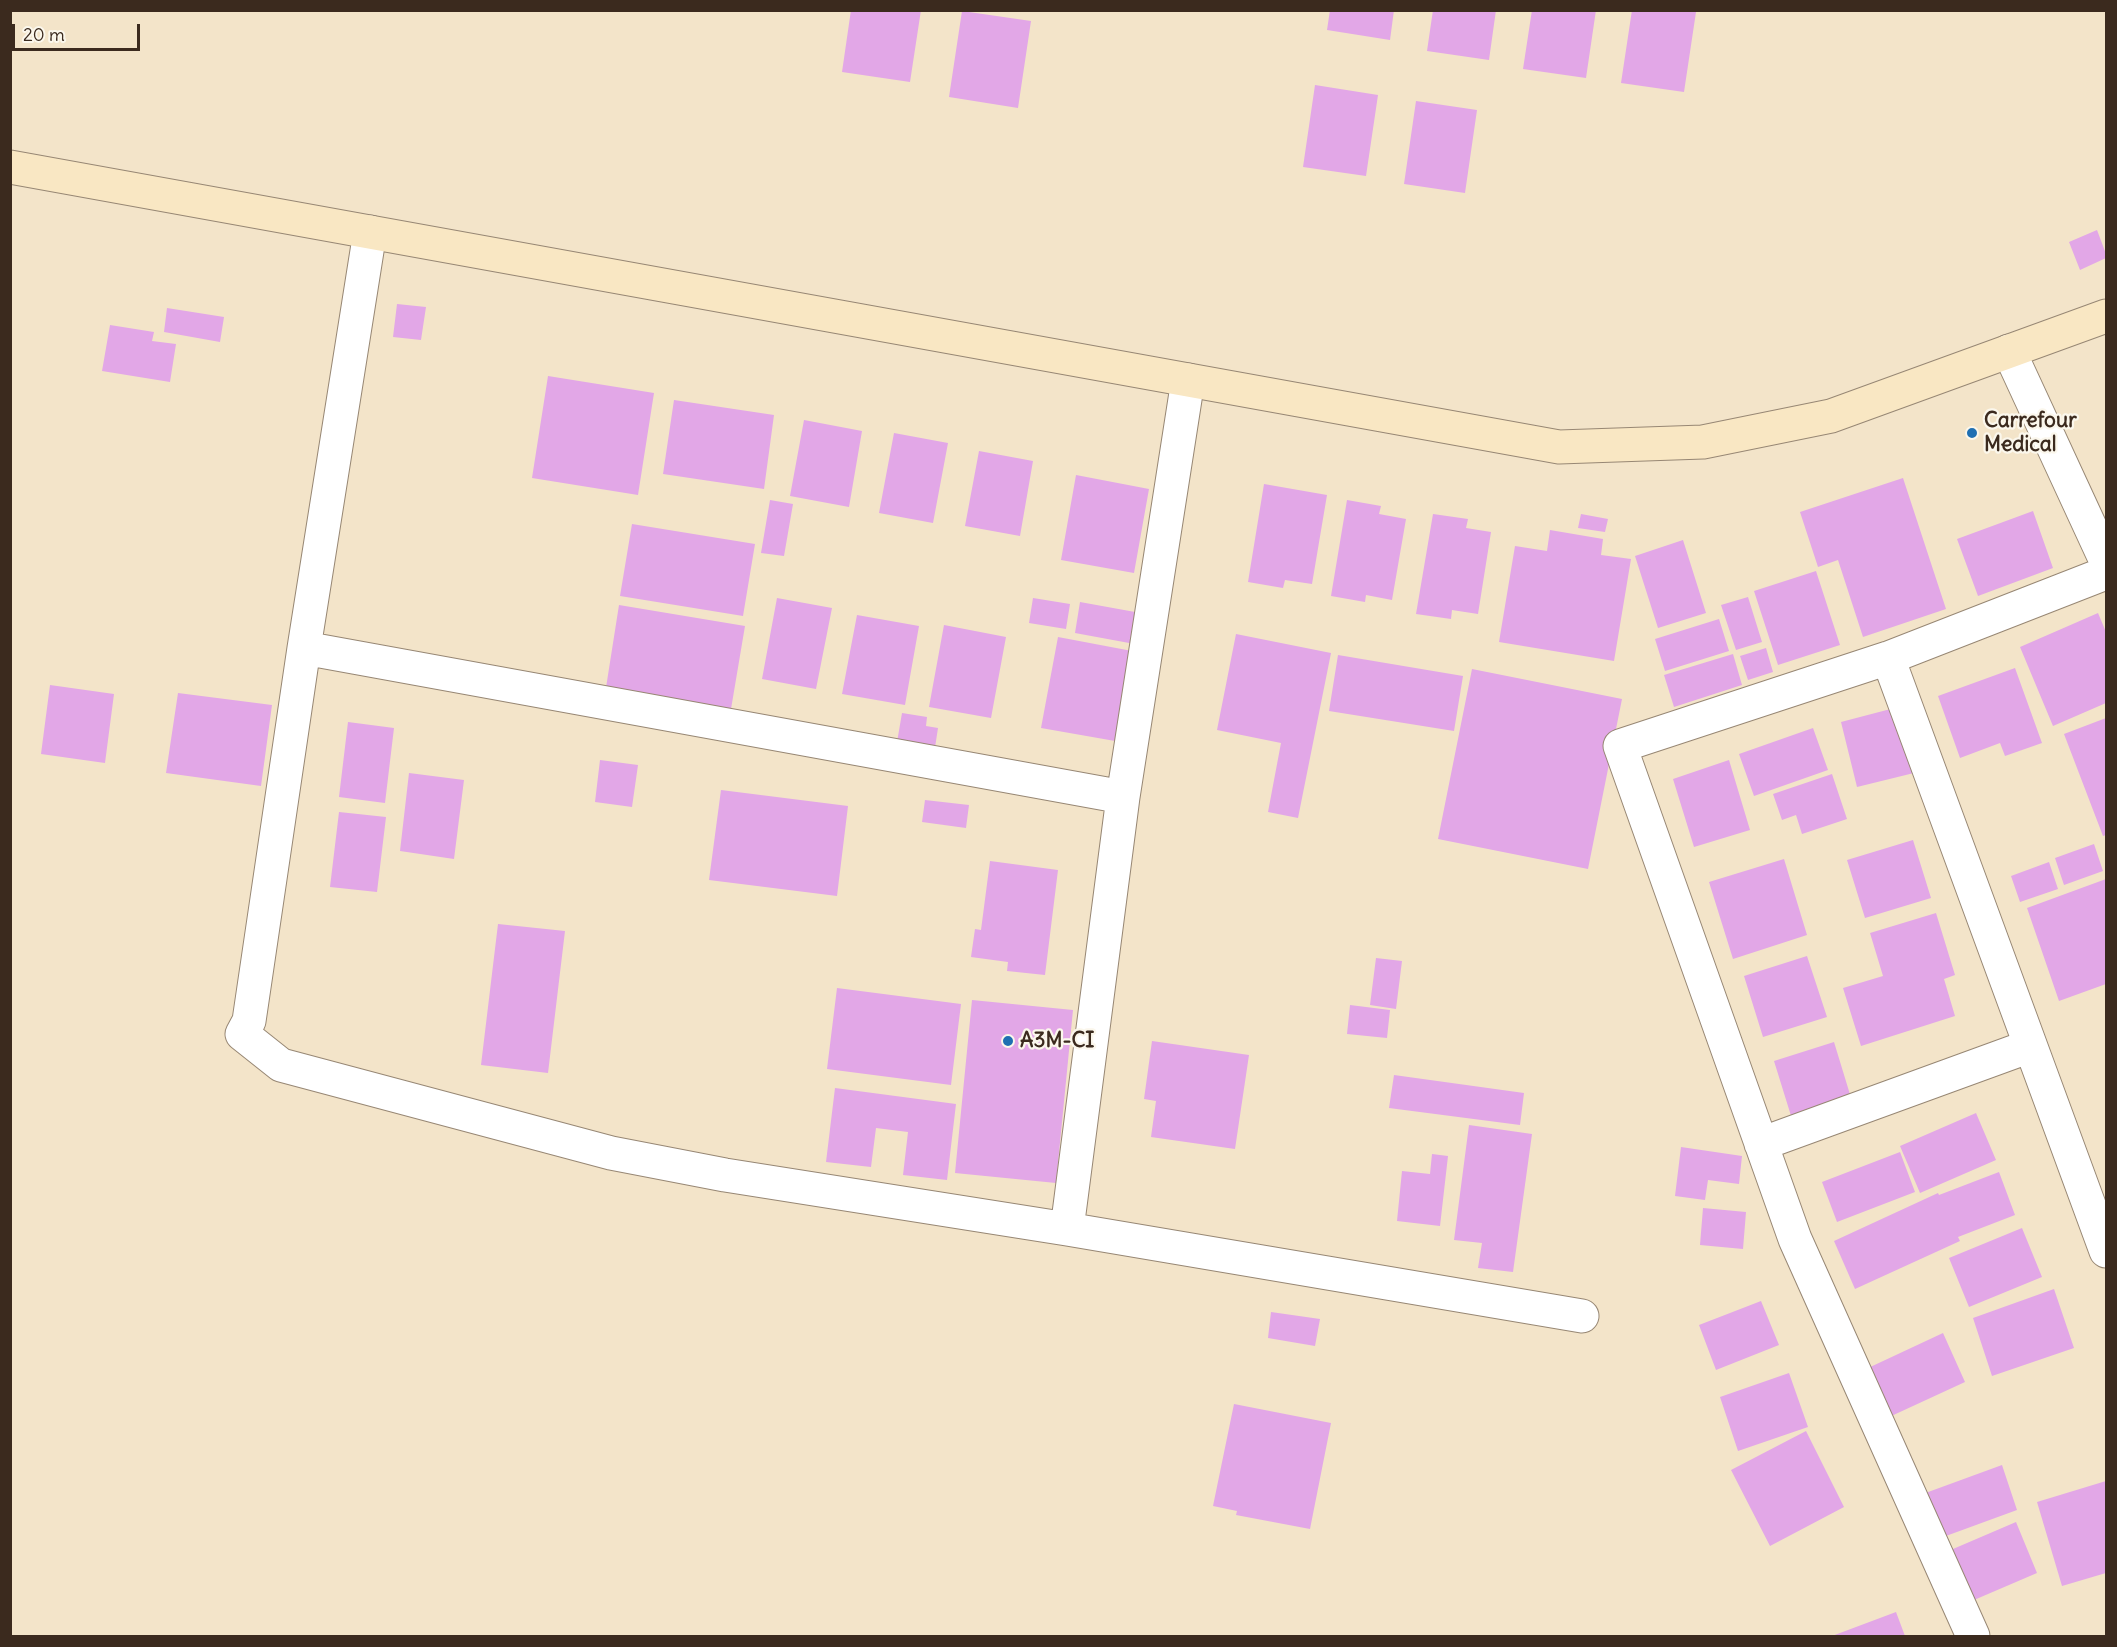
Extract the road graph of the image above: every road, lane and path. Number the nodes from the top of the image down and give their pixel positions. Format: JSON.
{"nodes":[{"id":1,"x":10,"y":167,"type":"edge"},
{"id":2,"x":370,"y":232,"type":"junction"},
{"id":3,"x":2106,"y":316,"type":"edge"},
{"id":4,"x":2009,"y":351,"type":"junction"},
{"id":5,"x":1188,"y":380,"type":"junction"},
{"id":6,"x":2106,"y":561,"type":"edge"},
{"id":7,"x":2106,"y":573,"type":"edge"},
{"id":8,"x":304,"y":648,"type":"junction"},
{"id":9,"x":1888,"y":658,"type":"junction"},
{"id":10,"x":1123,"y":797,"type":"junction"},
{"id":11,"x":2030,"y":1046,"type":"junction"},
{"id":12,"x":1761,"y":1144,"type":"junction"},
{"id":13,"x":1067,"y":1229,"type":"junction"},
{"id":14,"x":2106,"y":1251,"type":"edge"},
{"id":15,"x":1582,"y":1316,"type":"dead end"},
{"id":16,"x":1973,"y":1636,"type":"edge"}],
"edges":[{"from":1,"to":2,"type":"street"},
{"from":2,"to":5,"type":"street"},
{"from":2,"to":8,"type":"street"},
{"from":3,"to":4,"type":"street"},
{"from":4,"to":5,"type":"street"},
{"from":4,"to":6,"type":"street"},
{"from":5,"to":10,"type":"street"},
{"from":7,"to":9,"type":"street"},
{"from":8,"to":10,"type":"street"},
{"from":8,"to":13,"type":"street"},
{"from":9,"to":11,"type":"street"},
{"from":9,"to":12,"type":"street"},
{"from":10,"to":13,"type":"street"},
{"from":11,"to":12,"type":"street"},
{"from":11,"to":14,"type":"street"},
{"from":12,"to":16,"type":"street"},
{"from":13,"to":15,"type":"street"}]}
